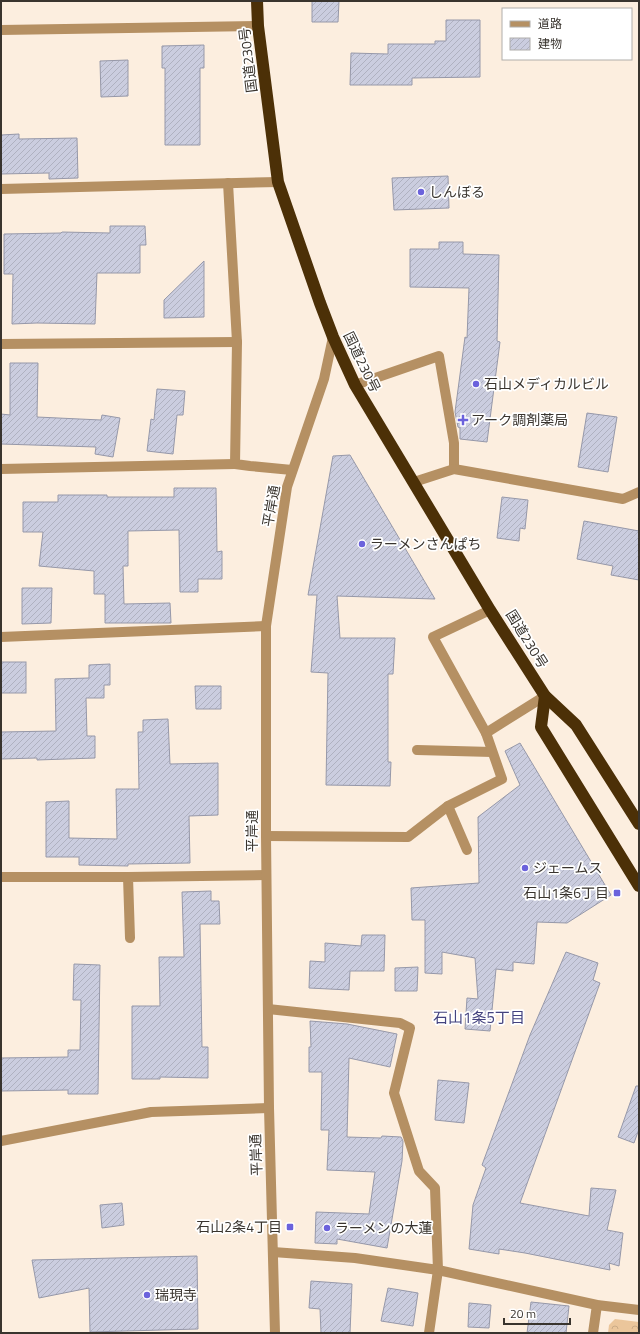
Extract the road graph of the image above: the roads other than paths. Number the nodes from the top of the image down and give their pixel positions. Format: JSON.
{"nodes":[{"id":1,"x":257,"y":1,"type":"edge"},
{"id":2,"x":258,"y":26,"type":"junction"},
{"id":3,"x":1,"y":30,"type":"edge"},
{"id":4,"x":278,"y":182,"type":"junction"},
{"id":5,"x":228,"y":183,"type":"junction"},
{"id":6,"x":1,"y":189,"type":"edge"},
{"id":7,"x":333,"y":337,"type":"junction"},
{"id":8,"x":237,"y":342,"type":"junction"},
{"id":9,"x":1,"y":344,"type":"edge"},
{"id":10,"x":355,"y":385,"type":"junction"},
{"id":11,"x":235,"y":464,"type":"junction"},
{"id":12,"x":1,"y":469,"type":"edge"},
{"id":13,"x":454,"y":469,"type":"junction"},
{"id":14,"x":292,"y":470,"type":"junction"},
{"id":15,"x":414,"y":482,"type":"junction"},
{"id":16,"x":639,"y":492,"type":"edge"},
{"id":17,"x":490,"y":610,"type":"junction"},
{"id":18,"x":266,"y":626,"type":"junction"},
{"id":19,"x":1,"y":637,"type":"edge"},
{"id":20,"x":545,"y":696,"type":"junction"},
{"id":21,"x":486,"y":733,"type":"junction"},
{"id":22,"x":417,"y":750,"type":"dead end"},
{"id":23,"x":492,"y":752,"type":"junction"},
{"id":24,"x":448,"y":806,"type":"junction"},
{"id":25,"x":639,"y":824,"type":"edge"},
{"id":26,"x":266,"y":836,"type":"junction"},
{"id":27,"x":468,"y":850,"type":"dead end"},
{"id":28,"x":266,"y":874,"type":"junction"},
{"id":29,"x":1,"y":877,"type":"edge"},
{"id":30,"x":128,"y":877,"type":"junction"},
{"id":31,"x":639,"y":886,"type":"edge"},
{"id":32,"x":130,"y":938,"type":"dead end"},
{"id":33,"x":268,"y":1009,"type":"junction"},
{"id":34,"x":269,"y":1108,"type":"junction"},
{"id":35,"x":1,"y":1141,"type":"edge"},
{"id":36,"x":273,"y":1252,"type":"junction"},
{"id":37,"x":438,"y":1270,"type":"junction"},
{"id":38,"x":596,"y":1305,"type":"junction"},
{"id":39,"x":639,"y":1310,"type":"edge"},
{"id":40,"x":275,"y":1333,"type":"edge"},
{"id":41,"x":429,"y":1333,"type":"edge"},
{"id":42,"x":593,"y":1333,"type":"edge"}],
"edges":[{"from":1,"to":2,"type":"highway","name":"国道230号"},
{"from":2,"to":3,"type":"street"},
{"from":2,"to":4,"type":"highway","name":"国道230号"},
{"from":4,"to":5,"type":"street"},
{"from":4,"to":7,"type":"highway","name":"国道230号"},
{"from":5,"to":6,"type":"street"},
{"from":5,"to":8,"type":"street"},
{"from":7,"to":10,"type":"highway","name":"国道230号"},
{"from":7,"to":14,"type":"street","name":"平岸通"},
{"from":8,"to":9,"type":"street"},
{"from":8,"to":11,"type":"street"},
{"from":10,"to":13,"type":"street"},
{"from":10,"to":15,"type":"highway","name":"国道230号"},
{"from":11,"to":12,"type":"street"},
{"from":11,"to":14,"type":"street"},
{"from":13,"to":15,"type":"street"},
{"from":13,"to":16,"type":"street"},
{"from":14,"to":18,"type":"street","name":"平岸通"},
{"from":15,"to":17,"type":"highway","name":"国道230号"},
{"from":17,"to":20,"type":"highway","name":"国道230号"},
{"from":17,"to":21,"type":"street"},
{"from":18,"to":19,"type":"street"},
{"from":18,"to":26,"type":"street","name":"平岸通"},
{"from":20,"to":21,"type":"street"},
{"from":20,"to":25,"type":"highway","name":"国道230号"},
{"from":20,"to":31,"type":"highway"},
{"from":21,"to":23,"type":"street"},
{"from":22,"to":23,"type":"street"},
{"from":23,"to":24,"type":"street"},
{"from":24,"to":26,"type":"street"},
{"from":24,"to":27,"type":"street"},
{"from":26,"to":28,"type":"street","name":"平岸通"},
{"from":28,"to":30,"type":"street"},
{"from":28,"to":33,"type":"street","name":"平岸通"},
{"from":29,"to":30,"type":"street"},
{"from":30,"to":32,"type":"street"},
{"from":33,"to":34,"type":"street","name":"平岸通"},
{"from":33,"to":37,"type":"street"},
{"from":34,"to":35,"type":"street"},
{"from":34,"to":36,"type":"street","name":"平岸通"},
{"from":36,"to":37,"type":"street"},
{"from":36,"to":40,"type":"street","name":"平岸通"},
{"from":37,"to":38,"type":"street"},
{"from":37,"to":41,"type":"street"},
{"from":38,"to":39,"type":"street"},
{"from":38,"to":42,"type":"street"}]}
